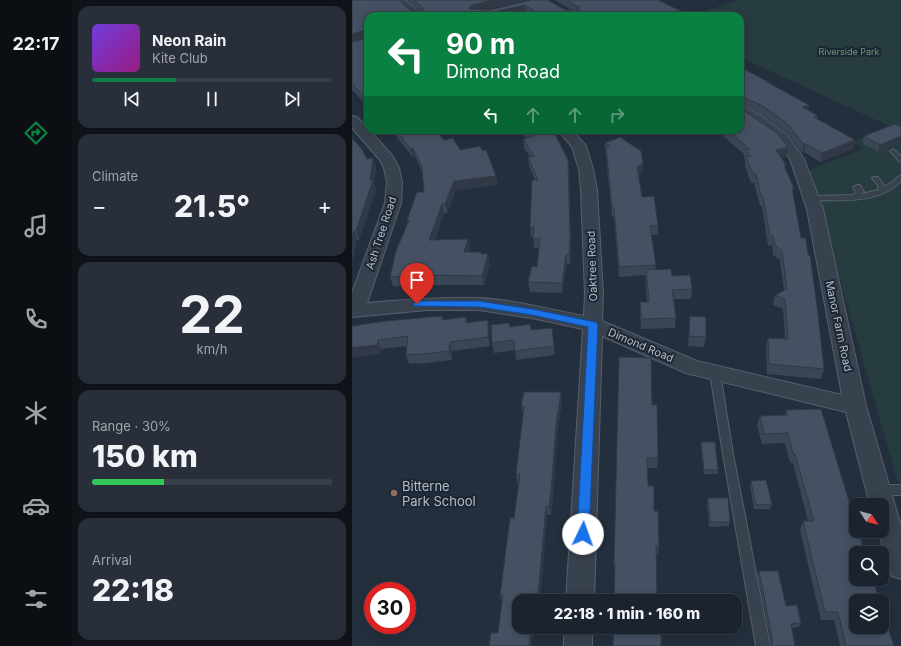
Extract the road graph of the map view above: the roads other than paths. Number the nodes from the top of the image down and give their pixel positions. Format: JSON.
{"nodes":[{"id":1,"x":398,"y":0,"type":"edge"},
{"id":2,"x":414,"y":12,"type":"edge"},
{"id":3,"x":744,"y":112,"type":"edge"},
{"id":4,"x":352,"y":120,"type":"edge"},
{"id":5,"x":364,"y":133,"type":"edge"},
{"id":6,"x":365,"y":134,"type":"edge"},
{"id":7,"x":568,"y":134,"type":"edge"},
{"id":8,"x":893,"y":151,"type":"dead end"},
{"id":9,"x":901,"y":160,"type":"edge"},
{"id":10,"x":901,"y":177,"type":"edge"},
{"id":11,"x":876,"y":178,"type":"dead end"},
{"id":12,"x":857,"y":187,"type":"dead end"},
{"id":13,"x":881,"y":191,"type":"junction"},
{"id":14,"x":855,"y":197,"type":"junction"},
{"id":15,"x":811,"y":198,"type":"junction"},
{"id":16,"x":354,"y":311,"type":"edge"},
{"id":17,"x":593,"y":325,"type":"junction"},
{"id":18,"x":715,"y":373,"type":"junction"},
{"id":19,"x":855,"y":406,"type":"junction"},
{"id":20,"x":877,"y":490,"type":"junction"},
{"id":21,"x":901,"y":490,"type":"edge"},
{"id":22,"x":901,"y":567,"type":"edge"},
{"id":23,"x":580,"y":594,"type":"edge"},
{"id":24,"x":578,"y":634,"type":"edge"},
{"id":25,"x":578,"y":646,"type":"edge"},
{"id":26,"x":763,"y":646,"type":"edge"}],
"edges":[{"from":1,"to":2,"type":"street"},
{"from":3,"to":15,"type":"street","name":"Manor Farm Road"},
{"from":4,"to":5,"type":"street","name":"Ash Tree Road"},
{"from":6,"to":16,"type":"street","name":"Ash Tree Road"},
{"from":7,"to":17,"type":"street","name":"Oaktree Road"},
{"from":8,"to":9,"type":"lane"},
{"from":10,"to":13,"type":"lane"},
{"from":11,"to":13,"type":"lane"},
{"from":12,"to":14,"type":"lane"},
{"from":13,"to":14,"type":"lane"},
{"from":14,"to":15,"type":"lane"},
{"from":15,"to":19,"type":"street","name":"Manor Farm Road"},
{"from":16,"to":17,"type":"street","name":"Dimond Road"},
{"from":17,"to":18,"type":"street","name":"Dimond Road"},
{"from":17,"to":23,"type":"street","name":"Oaktree Road"},
{"from":18,"to":19,"type":"street","name":"Dimond Road"},
{"from":18,"to":26,"type":"lane"},
{"from":19,"to":20,"type":"street","name":"Manor Farm Road"},
{"from":20,"to":21,"type":"lane"},
{"from":20,"to":22,"type":"street","name":"Manor Farm Road"},
{"from":24,"to":25,"type":"street"}]}
